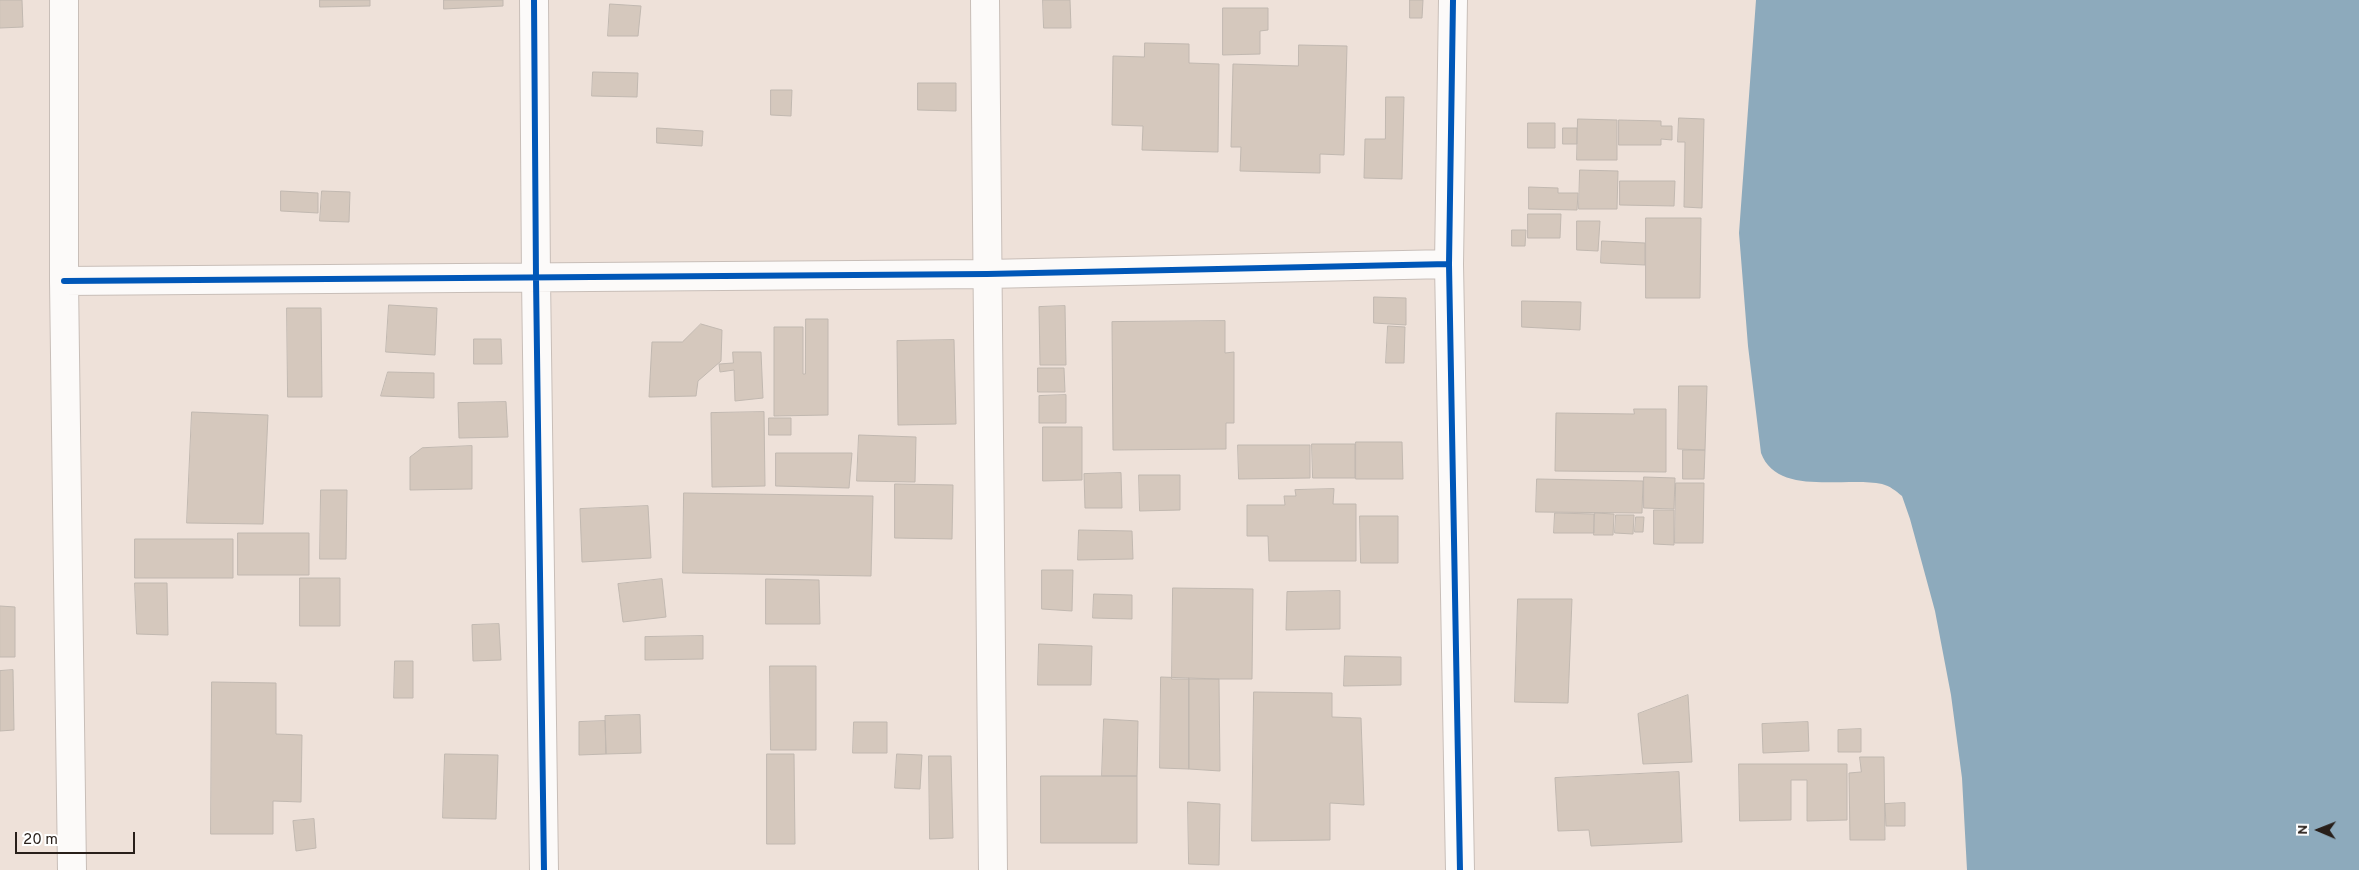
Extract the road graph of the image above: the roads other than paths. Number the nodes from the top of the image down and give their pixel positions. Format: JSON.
{"nodes":[{"id":1,"x":64,"y":0,"type":"edge"},
{"id":2,"x":534,"y":0,"type":"edge"},
{"id":3,"x":986,"y":0,"type":"edge"},
{"id":4,"x":1453,"y":0,"type":"edge"},
{"id":5,"x":1449,"y":264,"type":"junction"},
{"id":6,"x":987,"y":274,"type":"junction"},
{"id":7,"x":536,"y":278,"type":"junction"},
{"id":8,"x":64,"y":281,"type":"junction"},
{"id":9,"x":72,"y":870,"type":"edge"},
{"id":10,"x":544,"y":870,"type":"edge"},
{"id":11,"x":993,"y":870,"type":"edge"},
{"id":12,"x":1460,"y":870,"type":"edge"}],
"edges":[{"from":1,"to":8,"type":"street"},
{"from":2,"to":7,"type":"street"},
{"from":3,"to":6,"type":"street"},
{"from":4,"to":5,"type":"street"},
{"from":5,"to":6,"type":"street"},
{"from":5,"to":12,"type":"street"},
{"from":6,"to":7,"type":"street"},
{"from":6,"to":11,"type":"street"},
{"from":7,"to":8,"type":"street"},
{"from":7,"to":10,"type":"street"},
{"from":8,"to":9,"type":"street"}]}
